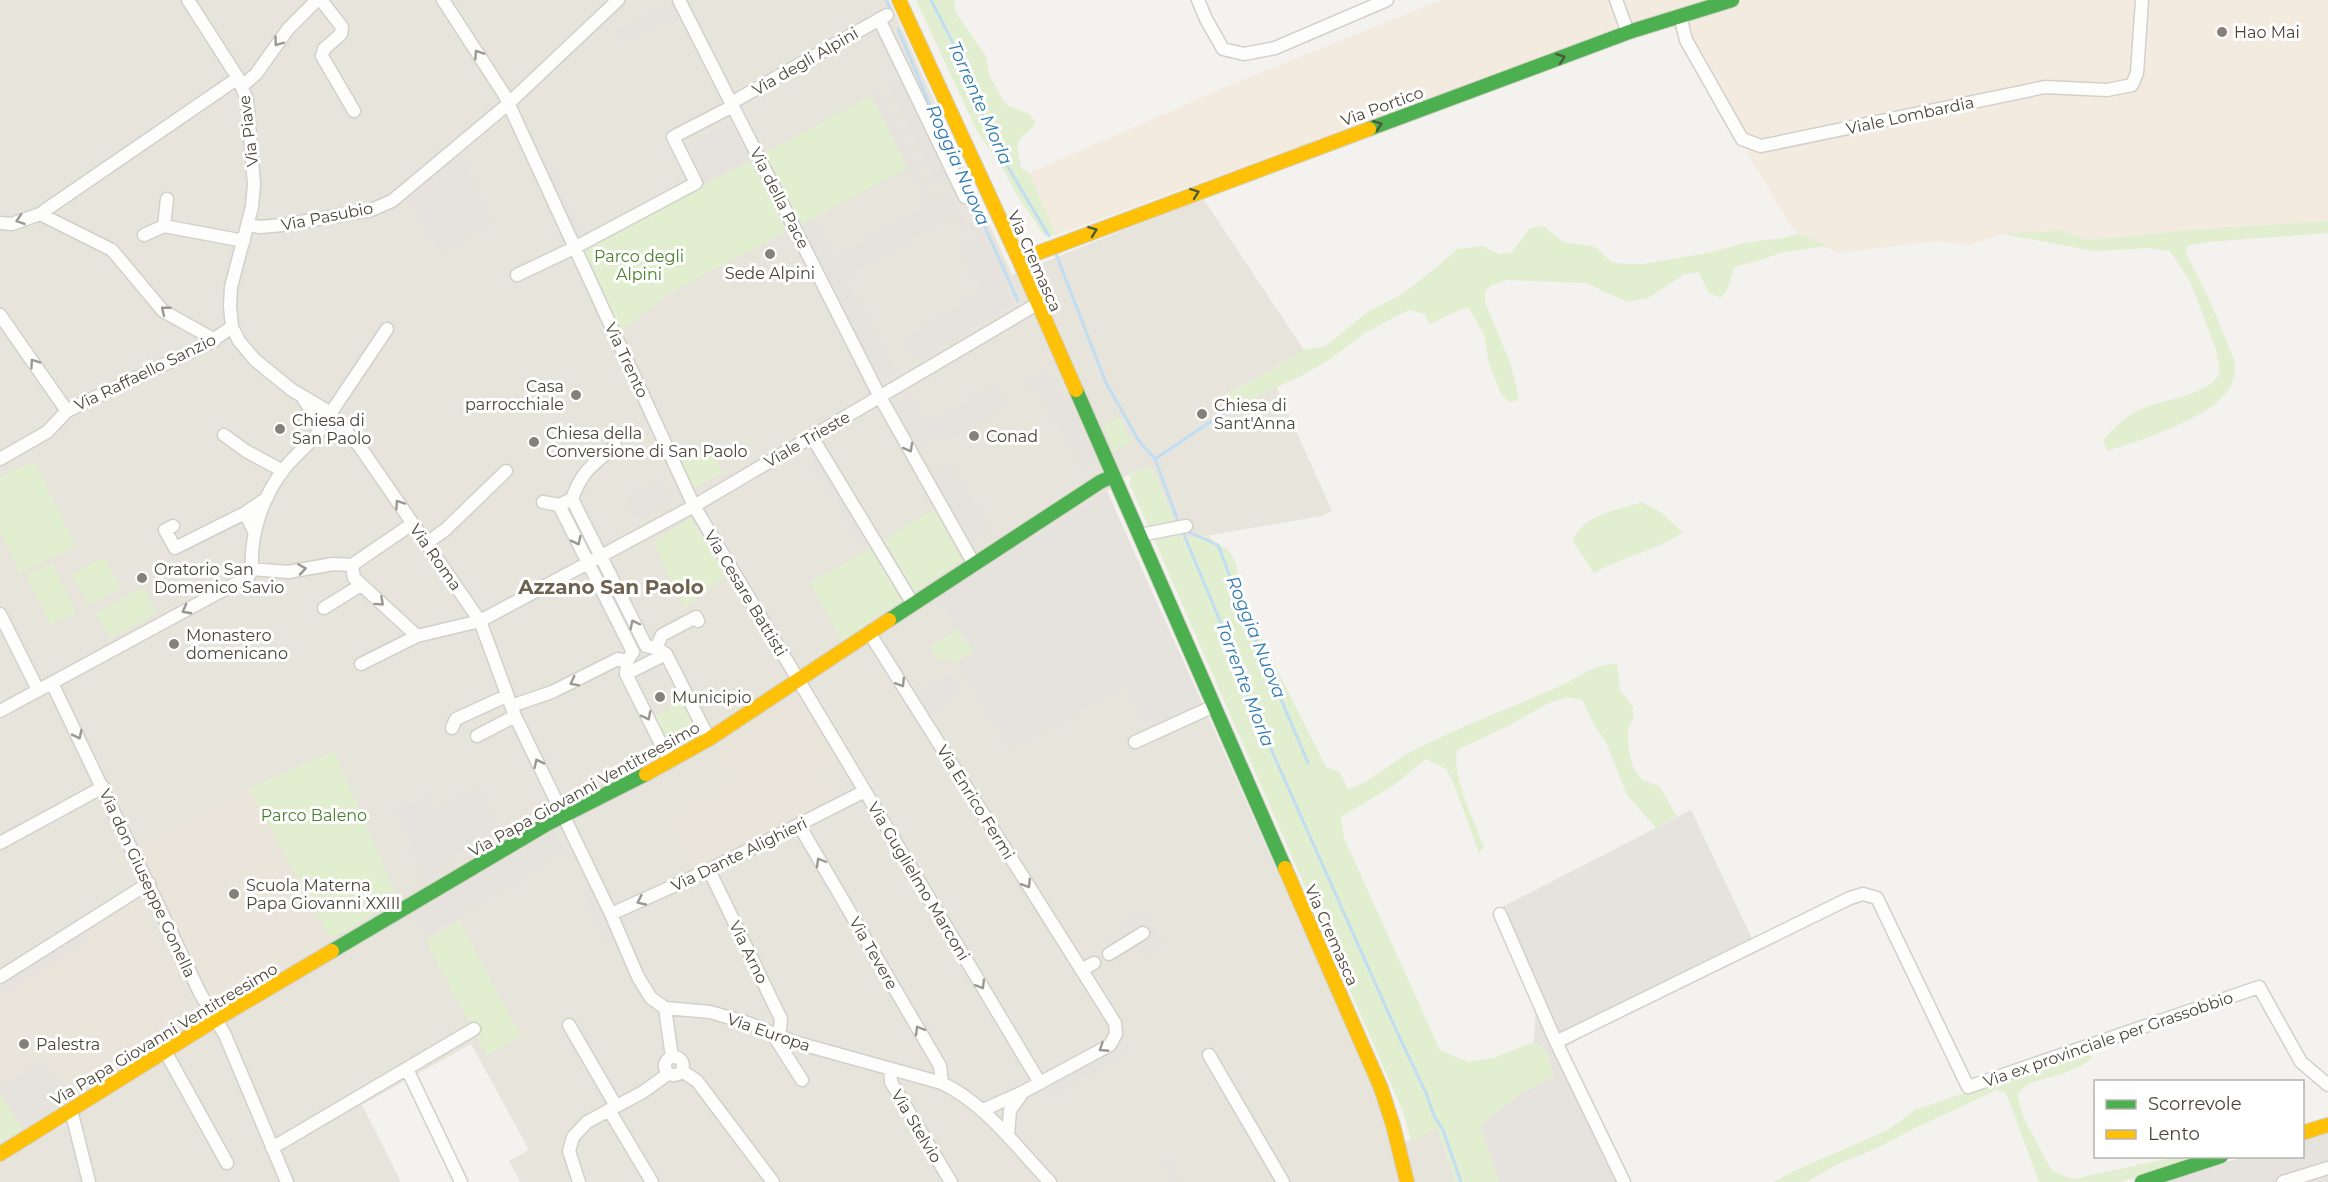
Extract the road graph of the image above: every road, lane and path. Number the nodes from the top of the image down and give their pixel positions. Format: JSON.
{"nodes":[{"id":1,"x":188,"y":0,"type":"edge"},
{"id":2,"x":319,"y":0,"type":"edge"},
{"id":3,"x":443,"y":0,"type":"edge"},
{"id":4,"x":618,"y":0,"type":"edge"},
{"id":5,"x":679,"y":0,"type":"edge"},
{"id":6,"x":899,"y":0,"type":"edge"},
{"id":7,"x":1198,"y":0,"type":"edge"},
{"id":8,"x":1387,"y":0,"type":"edge"},
{"id":9,"x":1616,"y":0,"type":"edge"},
{"id":10,"x":1732,"y":0,"type":"edge"},
{"id":11,"x":2142,"y":0,"type":"edge"},
{"id":12,"x":1680,"y":16,"type":"junction"},
{"id":13,"x":1632,"y":31,"type":"junction"},
{"id":14,"x":240,"y":82,"type":"junction"},
{"id":15,"x":508,"y":104,"type":"junction"},
{"id":16,"x":732,"y":105,"type":"junction"},
{"id":17,"x":354,"y":111,"type":"dead end"},
{"id":18,"x":964,"y":197,"type":"dead end"},
{"id":19,"x":167,"y":199,"type":"dead end"},
{"id":20,"x":42,"y":212,"type":"junction"},
{"id":21,"x":0,"y":224,"type":"edge"},
{"id":22,"x":248,"y":225,"type":"junction"},
{"id":23,"x":164,"y":226,"type":"junction"},
{"id":24,"x":144,"y":235,"type":"dead end"},
{"id":25,"x":244,"y":241,"type":"junction"},
{"id":26,"x":574,"y":248,"type":"junction"},
{"id":27,"x":1046,"y":248,"type":"junction"},
{"id":28,"x":1018,"y":260,"type":"junction"},
{"id":29,"x":517,"y":275,"type":"dead end"},
{"id":30,"x":1030,"y":288,"type":"junction"},
{"id":31,"x":1037,"y":304,"type":"junction"},
{"id":32,"x":0,"y":315,"type":"edge"},
{"id":33,"x":232,"y":327,"type":"junction"},
{"id":34,"x":387,"y":329,"type":"dead end"},
{"id":35,"x":215,"y":340,"type":"junction"},
{"id":36,"x":297,"y":393,"type":"junction"},
{"id":37,"x":880,"y":396,"type":"junction"},
{"id":38,"x":67,"y":411,"type":"junction"},
{"id":39,"x":330,"y":412,"type":"junction"},
{"id":40,"x":319,"y":432,"type":"junction"},
{"id":41,"x":224,"y":435,"type":"dead end"},
{"id":42,"x":812,"y":437,"type":"junction"},
{"id":43,"x":615,"y":446,"type":"dead end"},
{"id":44,"x":0,"y":459,"type":"edge"},
{"id":45,"x":283,"y":471,"type":"junction"},
{"id":46,"x":506,"y":471,"type":"dead end"},
{"id":47,"x":1113,"y":476,"type":"junction"},
{"id":48,"x":267,"y":498,"type":"junction"},
{"id":49,"x":572,"y":499,"type":"junction"},
{"id":50,"x":543,"y":502,"type":"dead end"},
{"id":51,"x":559,"y":505,"type":"junction"},
{"id":52,"x":694,"y":506,"type":"junction"},
{"id":53,"x":245,"y":513,"type":"junction"},
{"id":54,"x":412,"y":524,"type":"junction"},
{"id":55,"x":173,"y":526,"type":"dead end"},
{"id":56,"x":1186,"y":526,"type":"dead end"},
{"id":57,"x":254,"y":531,"type":"junction"},
{"id":58,"x":1140,"y":536,"type":"junction"},
{"id":59,"x":428,"y":542,"type":"junction"},
{"id":60,"x":600,"y":556,"type":"junction"},
{"id":61,"x":588,"y":563,"type":"junction"},
{"id":62,"x":974,"y":564,"type":"junction"},
{"id":63,"x":352,"y":566,"type":"junction"},
{"id":64,"x":252,"y":569,"type":"junction"},
{"id":65,"x":361,"y":585,"type":"junction"},
{"id":66,"x":913,"y":604,"type":"junction"},
{"id":67,"x":324,"y":608,"type":"dead end"},
{"id":68,"x":0,"y":614,"type":"edge"},
{"id":69,"x":480,"y":621,"type":"junction"},
{"id":70,"x":698,"y":621,"type":"dead end"},
{"id":71,"x":870,"y":634,"type":"junction"},
{"id":72,"x":417,"y":636,"type":"junction"},
{"id":73,"x":656,"y":649,"type":"junction"},
{"id":74,"x":630,"y":656,"type":"junction"},
{"id":75,"x":361,"y":664,"type":"dead end"},
{"id":76,"x":626,"y":674,"type":"junction"},
{"id":77,"x":798,"y":680,"type":"junction"},
{"id":78,"x":52,"y":683,"type":"junction"},
{"id":79,"x":38,"y":690,"type":"junction"},
{"id":80,"x":511,"y":706,"type":"junction"},
{"id":81,"x":1214,"y":706,"type":"junction"},
{"id":82,"x":0,"y":711,"type":"edge"},
{"id":83,"x":452,"y":728,"type":"dead end"},
{"id":84,"x":477,"y":736,"type":"dead end"},
{"id":85,"x":709,"y":738,"type":"junction"},
{"id":86,"x":1135,"y":742,"type":"dead end"},
{"id":87,"x":670,"y":762,"type":"junction"},
{"id":88,"x":102,"y":787,"type":"junction"},
{"id":89,"x":865,"y":790,"type":"junction"},
{"id":90,"x":564,"y":815,"type":"junction"},
{"id":91,"x":799,"y":825,"type":"junction"},
{"id":92,"x":0,"y":843,"type":"edge"},
{"id":93,"x":709,"y":870,"type":"junction"},
{"id":94,"x":149,"y":884,"type":"junction"},
{"id":95,"x":611,"y":914,"type":"junction"},
{"id":96,"x":1500,"y":914,"type":"dead end"},
{"id":97,"x":1143,"y":933,"type":"dead end"},
{"id":98,"x":1109,"y":954,"type":"dead end"},
{"id":99,"x":1094,"y":963,"type":"dead end"},
{"id":100,"x":1081,"y":970,"type":"junction"},
{"id":101,"x":0,"y":977,"type":"edge"},
{"id":102,"x":665,"y":1008,"type":"junction"},
{"id":103,"x":215,"y":1020,"type":"junction"},
{"id":104,"x":569,"y":1025,"type":"dead end"},
{"id":105,"x":474,"y":1029,"type":"dead end"},
{"id":106,"x":775,"y":1034,"type":"junction"},
{"id":107,"x":1556,"y":1042,"type":"junction"},
{"id":108,"x":165,"y":1051,"type":"junction"},
{"id":109,"x":1209,"y":1055,"type":"dead end"},
{"id":110,"x":672,"y":1057,"type":"junction"},
{"id":111,"x":407,"y":1069,"type":"junction"},
{"id":112,"x":891,"y":1069,"type":"junction"},
{"id":113,"x":682,"y":1071,"type":"junction"},
{"id":114,"x":668,"y":1074,"type":"junction"},
{"id":115,"x":802,"y":1080,"type":"dead end"},
{"id":116,"x":942,"y":1083,"type":"junction"},
{"id":117,"x":1040,"y":1083,"type":"junction"},
{"id":118,"x":2328,"y":1085,"type":"edge"},
{"id":119,"x":1023,"y":1092,"type":"junction"},
{"id":120,"x":612,"y":1108,"type":"junction"},
{"id":121,"x":71,"y":1110,"type":"junction"},
{"id":122,"x":983,"y":1110,"type":"junction"},
{"id":123,"x":2328,"y":1125,"type":"edge"},
{"id":124,"x":2304,"y":1132,"type":"edge"},
{"id":125,"x":1008,"y":1136,"type":"junction"},
{"id":126,"x":272,"y":1148,"type":"junction"},
{"id":127,"x":0,"y":1154,"type":"edge"},
{"id":128,"x":2215,"y":1158,"type":"edge"},
{"id":129,"x":227,"y":1163,"type":"dead end"},
{"id":130,"x":2328,"y":1168,"type":"edge"},
{"id":131,"x":89,"y":1182,"type":"edge"},
{"id":132,"x":287,"y":1182,"type":"edge"},
{"id":133,"x":461,"y":1182,"type":"edge"},
{"id":134,"x":579,"y":1182,"type":"edge"},
{"id":135,"x":652,"y":1182,"type":"edge"},
{"id":136,"x":773,"y":1182,"type":"edge"},
{"id":137,"x":951,"y":1182,"type":"edge"},
{"id":138,"x":1050,"y":1182,"type":"edge"},
{"id":139,"x":1283,"y":1182,"type":"edge"},
{"id":140,"x":1407,"y":1182,"type":"edge"},
{"id":141,"x":1624,"y":1182,"type":"edge"},
{"id":142,"x":2142,"y":1182,"type":"edge"},
{"id":143,"x":2283,"y":1182,"type":"edge"}],
"edges":[{"from":1,"to":14,"type":"street","name":"Via Piave"},
{"from":2,"to":14,"type":"street","one_way":true},
{"from":2,"to":17,"type":"street"},
{"from":15,"to":3,"type":"street","name":"Via Trento","one_way":true},
{"from":4,"to":15,"type":"street","name":"Via Pasubio"},
{"from":5,"to":16,"type":"street","name":"Via della Pace"},
{"from":6,"to":28,"type":"main road","name":"Via Cremasca"},
{"from":7,"to":8,"type":"street"},
{"from":9,"to":13,"type":"street"},
{"from":10,"to":12,"type":"main road","name":"Via Portico"},
{"from":11,"to":12,"type":"street","name":"Viale Lombardia"},
{"from":12,"to":13,"type":"main road","name":"Via Portico"},
{"from":27,"to":13,"type":"main road","name":"Via Portico","one_way":true},
{"from":14,"to":20,"type":"street"},
{"from":14,"to":22,"type":"street","name":"Via Piave"},
{"from":15,"to":22,"type":"street","name":"Via Pasubio"},
{"from":15,"to":26,"type":"street","name":"Via Trento"},
{"from":16,"to":18,"type":"street","name":"Via degli Alpini"},
{"from":16,"to":26,"type":"street"},
{"from":16,"to":37,"type":"street","name":"Via della Pace"},
{"from":19,"to":23,"type":"street"},
{"from":20,"to":21,"type":"street","one_way":true},
{"from":35,"to":20,"type":"street","one_way":true},
{"from":22,"to":25,"type":"street","name":"Via Piave"},
{"from":23,"to":24,"type":"street"},
{"from":23,"to":25,"type":"street"},
{"from":25,"to":33,"type":"street","name":"Via Piave"},
{"from":26,"to":29,"type":"street"},
{"from":26,"to":52,"type":"street","name":"Via Trento"},
{"from":27,"to":28,"type":"main road","name":"Via Portico"},
{"from":27,"to":30,"type":"main road"},
{"from":28,"to":30,"type":"main road","name":"Via Cremasca"},
{"from":30,"to":31,"type":"main road","name":"Via Cremasca"},
{"from":31,"to":37,"type":"street","name":"Viale Trieste"},
{"from":31,"to":47,"type":"main road","name":"Via Cremasca"},
{"from":38,"to":32,"type":"street","one_way":true},
{"from":33,"to":35,"type":"street","name":"Via Raffaello Sanzio"},
{"from":33,"to":36,"type":"street"},
{"from":34,"to":39,"type":"street"},
{"from":35,"to":38,"type":"street","name":"Via Raffaello Sanzio"},
{"from":36,"to":39,"type":"street"},
{"from":36,"to":40,"type":"street"},
{"from":37,"to":42,"type":"street","name":"Viale Trieste"},
{"from":37,"to":62,"type":"street","name":"Via della Pace","one_way":true},
{"from":38,"to":44,"type":"street","name":"Via Raffaello Sanzio"},
{"from":39,"to":40,"type":"street"},
{"from":54,"to":39,"type":"street","name":"Via Roma","one_way":true},
{"from":40,"to":45,"type":"street"},
{"from":41,"to":45,"type":"street"},
{"from":42,"to":52,"type":"street","name":"Viale Trieste"},
{"from":42,"to":66,"type":"street"},
{"from":43,"to":49,"type":"street"},
{"from":45,"to":48,"type":"street"},
{"from":46,"to":59,"type":"street"},
{"from":47,"to":58,"type":"main road","name":"Via Cremasca"},
{"from":47,"to":62,"type":"main road","name":"Via Papa Giovanni Ventitreesimo"},
{"from":48,"to":53,"type":"street"},
{"from":48,"to":57,"type":"street"},
{"from":49,"to":51,"type":"street"},
{"from":49,"to":60,"type":"street"},
{"from":50,"to":51,"type":"street"},
{"from":51,"to":61,"type":"street","one_way":true},
{"from":52,"to":60,"type":"street","name":"Viale Trieste"},
{"from":52,"to":77,"type":"street","name":"Via Cesare Battisti"},
{"from":53,"to":55,"type":"street"},
{"from":53,"to":57,"type":"street"},
{"from":54,"to":59,"type":"street","name":"Via Roma"},
{"from":54,"to":63,"type":"street"},
{"from":56,"to":58,"type":"street"},
{"from":57,"to":64,"type":"street"},
{"from":58,"to":81,"type":"main road","name":"Via Cremasca"},
{"from":59,"to":69,"type":"street","name":"Via Roma"},
{"from":60,"to":61,"type":"street","name":"Viale Trieste"},
{"from":73,"to":60,"type":"street","one_way":true},
{"from":61,"to":69,"type":"street","name":"Viale Trieste"},
{"from":61,"to":74,"type":"street"},
{"from":62,"to":66,"type":"main road","name":"Via Papa Giovanni Ventitreesimo"},
{"from":64,"to":63,"type":"street","one_way":true},
{"from":63,"to":65,"type":"street"},
{"from":64,"to":78,"type":"street","one_way":true},
{"from":65,"to":67,"type":"street"},
{"from":65,"to":72,"type":"street","one_way":true},
{"from":66,"to":71,"type":"main road","name":"Via Papa Giovanni Ventitreesimo"},
{"from":68,"to":79,"type":"street"},
{"from":69,"to":72,"type":"street","name":"Viale Trieste"},
{"from":69,"to":80,"type":"street","name":"Via Roma"},
{"from":70,"to":73,"type":"street"},
{"from":71,"to":77,"type":"main road","name":"Via Papa Giovanni Ventitreesimo"},
{"from":71,"to":100,"type":"street","name":"Via Enrico Fermi","one_way":true},
{"from":72,"to":75,"type":"street","name":"Viale Trieste"},
{"from":73,"to":74,"type":"street"},
{"from":73,"to":76,"type":"street"},
{"from":73,"to":85,"type":"street"},
{"from":74,"to":76,"type":"street"},
{"from":74,"to":80,"type":"street","one_way":true},
{"from":76,"to":87,"type":"street","one_way":true},
{"from":77,"to":85,"type":"main road","name":"Via Papa Giovanni Ventitreesimo"},
{"from":77,"to":89,"type":"street","name":"Via Guglielmo Marconi"},
{"from":78,"to":79,"type":"street"},
{"from":78,"to":88,"type":"street","name":"Via don Giuseppe Gonella","one_way":true},
{"from":79,"to":82,"type":"street"},
{"from":80,"to":83,"type":"street"},
{"from":80,"to":84,"type":"street"},
{"from":90,"to":80,"type":"street","name":"Via Roma","one_way":true},
{"from":81,"to":86,"type":"street"},
{"from":81,"to":140,"type":"main road","name":"Via Cremasca"},
{"from":85,"to":87,"type":"main road","name":"Via Papa Giovanni Ventitreesimo"},
{"from":87,"to":90,"type":"main road","name":"Via Papa Giovanni Ventitreesimo"},
{"from":88,"to":92,"type":"street"},
{"from":88,"to":94,"type":"street","name":"Via don Giuseppe Gonella"},
{"from":89,"to":91,"type":"street","name":"Via Dante Alighieri"},
{"from":89,"to":117,"type":"street","name":"Via Guglielmo Marconi","one_way":true},
{"from":90,"to":95,"type":"street"},
{"from":90,"to":103,"type":"main road","name":"Via Papa Giovanni Ventitreesimo"},
{"from":91,"to":93,"type":"street","name":"Via Dante Alighieri"},
{"from":116,"to":91,"type":"street","name":"Via Tevere","one_way":true},
{"from":93,"to":95,"type":"street","name":"Via Dante Alighieri","one_way":true},
{"from":93,"to":106,"type":"street","name":"Via Arno"},
{"from":94,"to":101,"type":"street"},
{"from":94,"to":103,"type":"street","name":"Via don Giuseppe Gonella"},
{"from":95,"to":102,"type":"street"},
{"from":96,"to":107,"type":"street"},
{"from":97,"to":98,"type":"street"},
{"from":99,"to":100,"type":"street"},
{"from":100,"to":117,"type":"street","name":"Via Enrico Fermi","one_way":true},
{"from":102,"to":106,"type":"street","name":"Via Europa"},
{"from":102,"to":110,"type":"street"},
{"from":103,"to":108,"type":"main road","name":"Via Papa Giovanni Ventitreesimo"},
{"from":103,"to":126,"type":"street","name":"Via don Giuseppe Gonella"},
{"from":104,"to":120,"type":"street"},
{"from":105,"to":111,"type":"street"},
{"from":106,"to":112,"type":"street","name":"Via Europa"},
{"from":106,"to":115,"type":"street"},
{"from":107,"to":118,"type":"street","name":"Via ex provinciale per Grassobbio"},
{"from":107,"to":141,"type":"street"},
{"from":108,"to":121,"type":"main road","name":"Via Papa Giovanni Ventitreesimo"},
{"from":108,"to":129,"type":"street"},
{"from":109,"to":139,"type":"street"},
{"from":110,"to":113,"type":"street"},
{"from":110,"to":114,"type":"street"},
{"from":111,"to":126,"type":"street"},
{"from":111,"to":133,"type":"street"},
{"from":112,"to":116,"type":"street","name":"Via Europa"},
{"from":112,"to":137,"type":"street","name":"Via Stelvio"},
{"from":113,"to":114,"type":"street"},
{"from":113,"to":136,"type":"street"},
{"from":114,"to":120,"type":"street"},
{"from":116,"to":122,"type":"street","name":"Via Europa"},
{"from":117,"to":119,"type":"street","name":"Via Enrico Fermi"},
{"from":119,"to":122,"type":"street","name":"Via Enrico Fermi"},
{"from":119,"to":125,"type":"street"},
{"from":120,"to":134,"type":"street"},
{"from":120,"to":135,"type":"street"},
{"from":121,"to":127,"type":"main road","name":"Via Papa Giovanni Ventitreesimo"},
{"from":121,"to":131,"type":"street"},
{"from":122,"to":125,"type":"street","name":"Via Europa"},
{"from":123,"to":124,"type":"main road"},
{"from":125,"to":138,"type":"street","name":"Via Europa"},
{"from":126,"to":132,"type":"street","name":"Via don Giuseppe Gonella"},
{"from":128,"to":142,"type":"main road"},
{"from":130,"to":143,"type":"street"}]}
